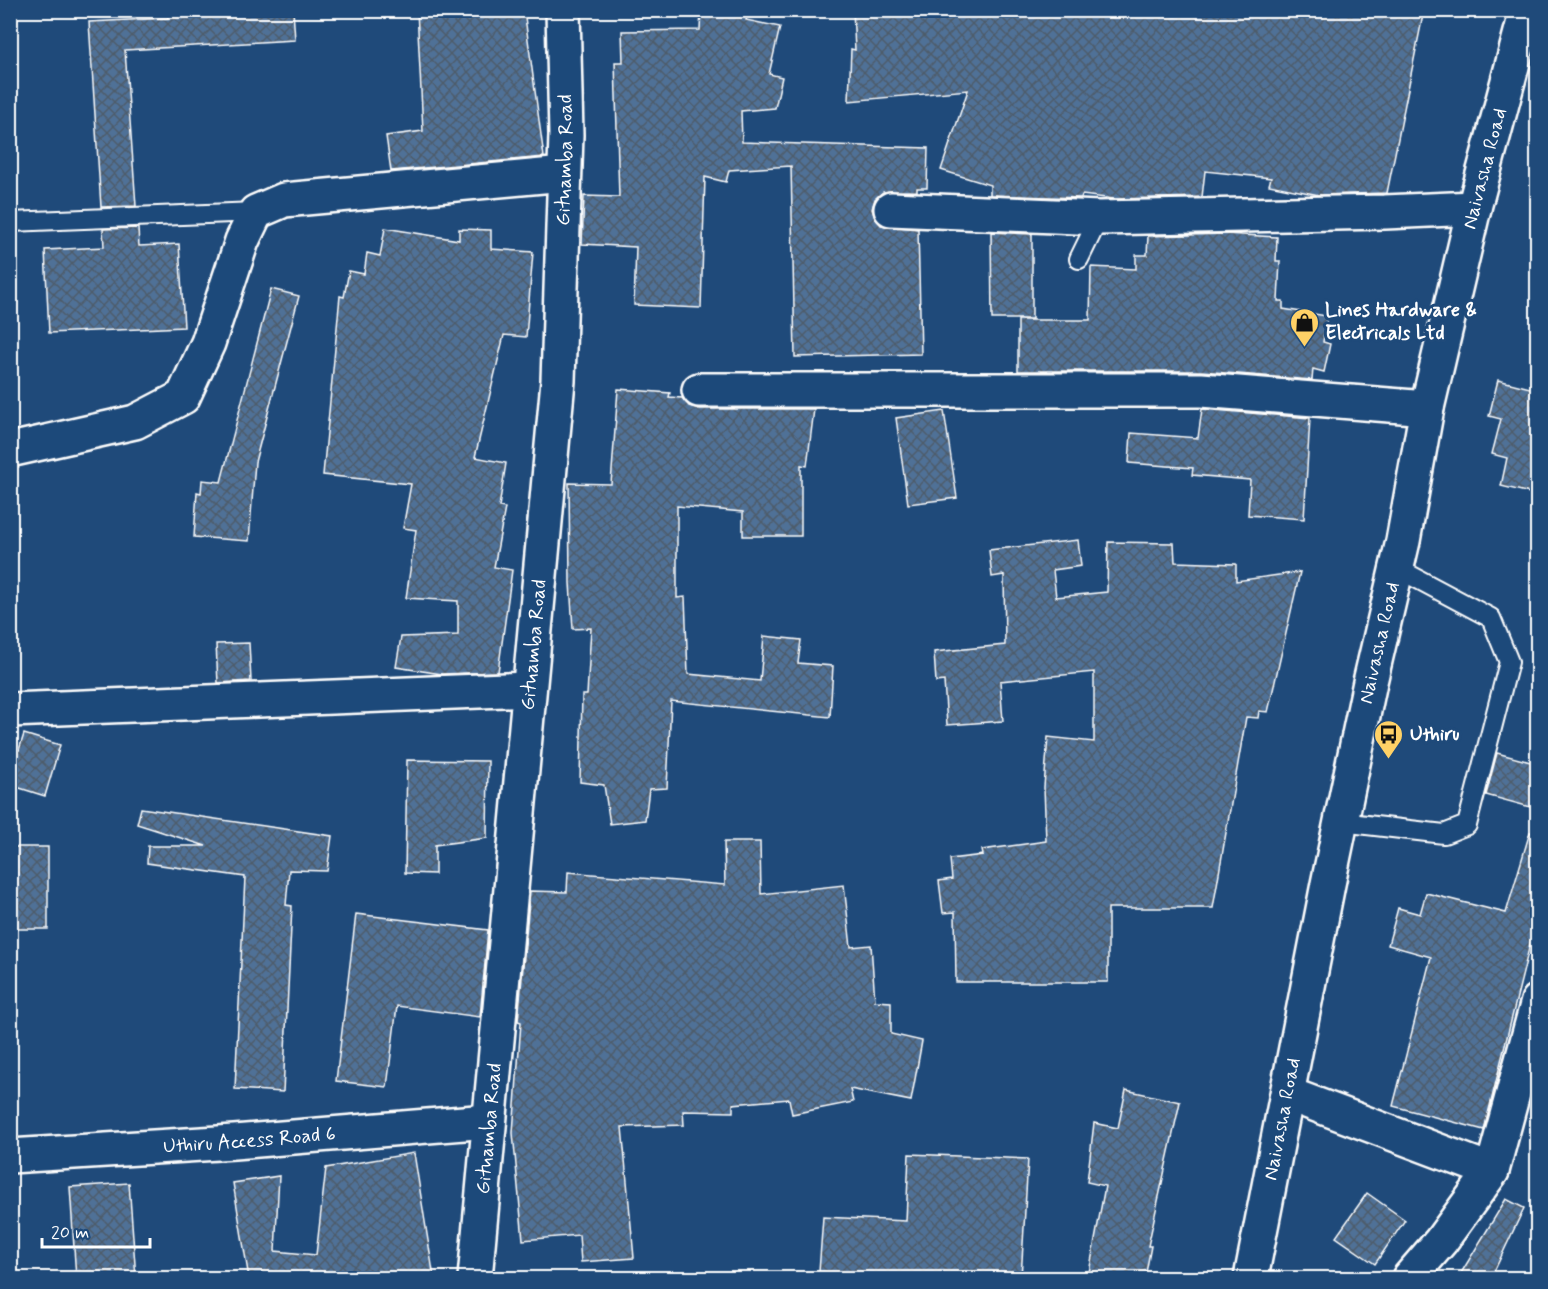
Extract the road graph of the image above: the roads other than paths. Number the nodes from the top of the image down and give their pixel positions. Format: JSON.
{"nodes":[{"id":1,"x":563,"y":10,"type":"edge"},
{"id":2,"x":1528,"y":30,"type":"edge"},
{"id":3,"x":564,"y":174,"type":"junction"},
{"id":4,"x":1474,"y":208,"type":"junction"},
{"id":5,"x":891,"y":209,"type":"dead end"},
{"id":6,"x":256,"y":212,"type":"junction"},
{"id":7,"x":1099,"y":218,"type":"junction"},
{"id":8,"x":10,"y":222,"type":"edge"},
{"id":9,"x":1079,"y":259,"type":"dead end"},
{"id":10,"x":699,"y":390,"type":"dead end"},
{"id":11,"x":1427,"y":408,"type":"junction"},
{"id":12,"x":10,"y":450,"type":"edge"},
{"id":13,"x":1397,"y":568,"type":"junction"},
{"id":14,"x":529,"y":689,"type":"junction"},
{"id":15,"x":10,"y":710,"type":"edge"},
{"id":16,"x":1341,"y":822,"type":"junction"},
{"id":17,"x":1538,"y":1001,"type":"edge"},
{"id":18,"x":1288,"y":1094,"type":"junction"},
{"id":19,"x":488,"y":1121,"type":"junction"},
{"id":20,"x":10,"y":1156,"type":"edge"},
{"id":21,"x":1492,"y":1171,"type":"junction"},
{"id":22,"x":475,"y":1278,"type":"edge"},
{"id":23,"x":1251,"y":1278,"type":"edge"},
{"id":24,"x":1409,"y":1278,"type":"edge"}],
"edges":[{"from":1,"to":3,"type":"street","name":"Gituamba Road"},
{"from":2,"to":4,"type":"street","name":"Naivasha Road"},
{"from":3,"to":6,"type":"street"},
{"from":3,"to":14,"type":"street","name":"Gituamba Road"},
{"from":4,"to":7,"type":"street"},
{"from":4,"to":11,"type":"street","name":"Naivasha Road"},
{"from":5,"to":7,"type":"street"},
{"from":6,"to":8,"type":"lane"},
{"from":6,"to":12,"type":"street"},
{"from":7,"to":9,"type":"lane"},
{"from":10,"to":11,"type":"street"},
{"from":11,"to":13,"type":"street","name":"Naivasha Road"},
{"from":13,"to":16,"type":"street","name":"Naivasha Road"},
{"from":13,"to":16,"type":"lane"},
{"from":14,"to":15,"type":"street"},
{"from":14,"to":19,"type":"street","name":"Gituamba Road"},
{"from":16,"to":18,"type":"street","name":"Naivasha Road"},
{"from":17,"to":21,"type":"street"},
{"from":18,"to":21,"type":"street"},
{"from":18,"to":23,"type":"street","name":"Naivasha Road"},
{"from":19,"to":20,"type":"street","name":"Uthiru Access Road 6"},
{"from":19,"to":22,"type":"street","name":"Gituamba Road"},
{"from":21,"to":24,"type":"street"}]}
